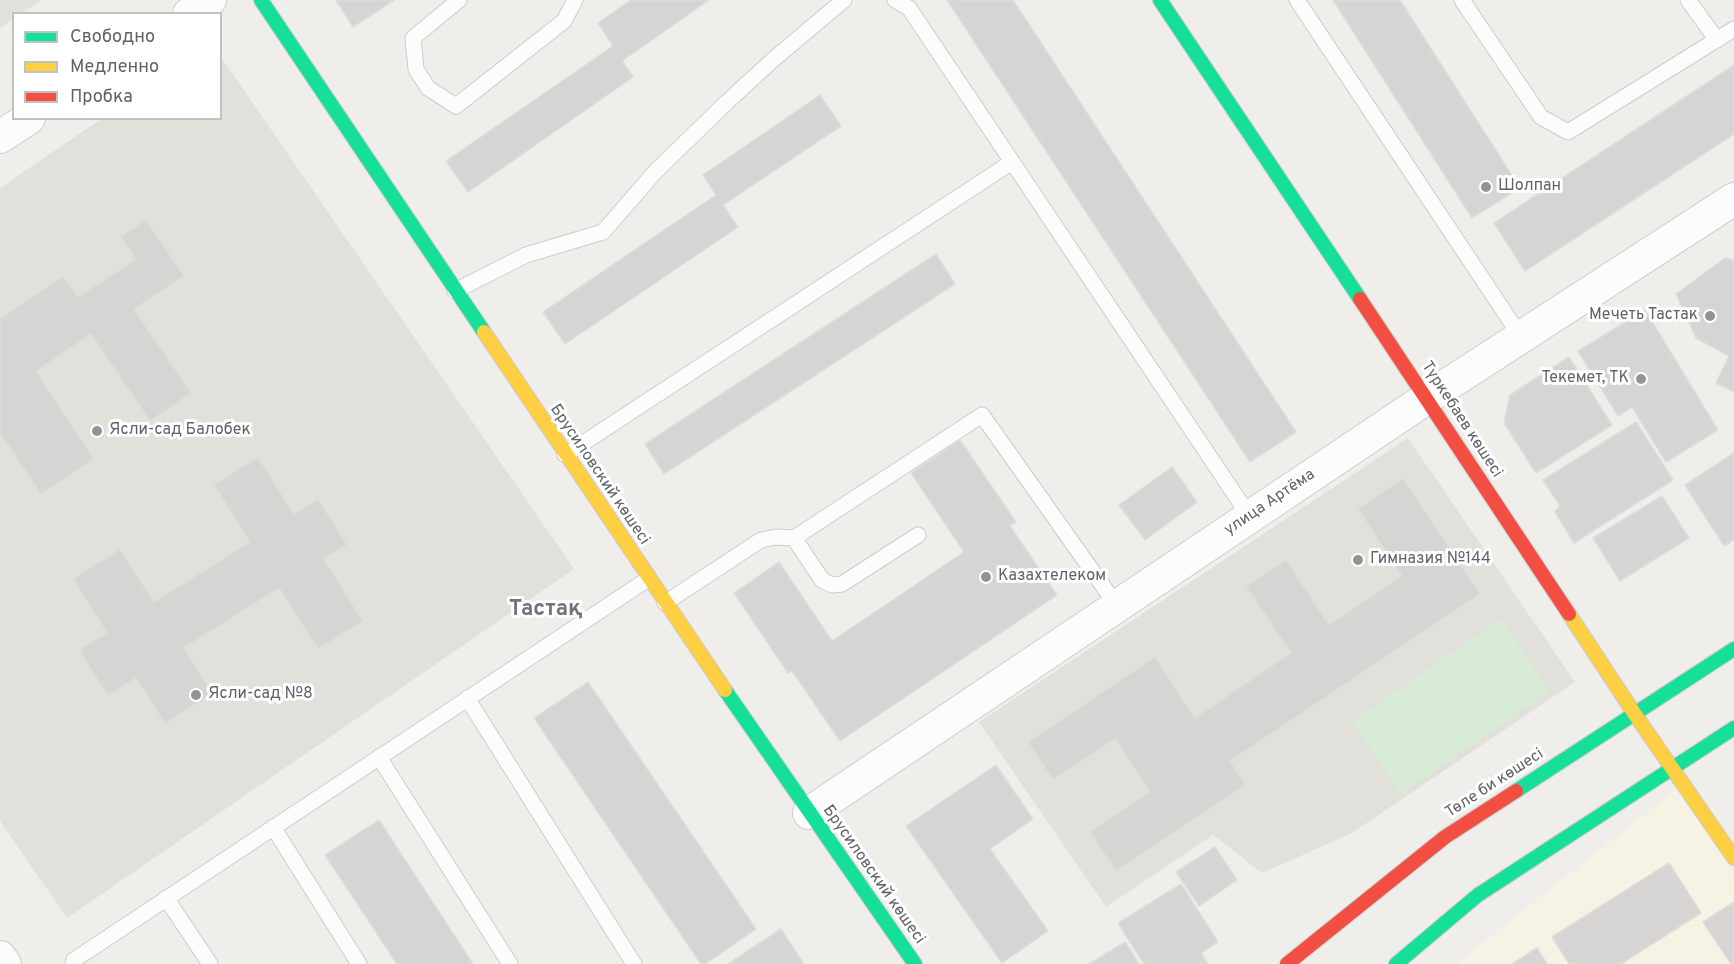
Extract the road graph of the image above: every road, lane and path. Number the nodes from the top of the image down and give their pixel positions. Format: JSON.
{"nodes":[{"id":1,"x":210,"y":0,"type":"edge"},
{"id":2,"x":261,"y":0,"type":"edge"},
{"id":3,"x":459,"y":0,"type":"edge"},
{"id":4,"x":575,"y":0,"type":"edge"},
{"id":5,"x":844,"y":0,"type":"edge"},
{"id":6,"x":895,"y":0,"type":"edge"},
{"id":7,"x":1160,"y":0,"type":"edge"},
{"id":8,"x":1297,"y":0,"type":"edge"},
{"id":9,"x":1461,"y":0,"type":"edge"},
{"id":10,"x":1688,"y":0,"type":"edge"},
{"id":11,"x":192,"y":12,"type":"edge"},
{"id":12,"x":1734,"y":29,"type":"edge"},
{"id":13,"x":1717,"y":40,"type":"junction"},
{"id":14,"x":26,"y":120,"type":"edge"},
{"id":15,"x":0,"y":137,"type":"edge"},
{"id":16,"x":1012,"y":162,"type":"junction"},
{"id":17,"x":1734,"y":199,"type":"edge"},
{"id":18,"x":455,"y":291,"type":"junction"},
{"id":19,"x":1521,"y":337,"type":"junction"},
{"id":20,"x":1427,"y":398,"type":"junction"},
{"id":21,"x":565,"y":455,"type":"junction"},
{"id":22,"x":1250,"y":517,"type":"junction"},
{"id":23,"x":918,"y":536,"type":"dead end"},
{"id":24,"x":794,"y":538,"type":"junction"},
{"id":25,"x":648,"y":579,"type":"junction"},
{"id":26,"x":664,"y":603,"type":"junction"},
{"id":27,"x":1117,"y":606,"type":"junction"},
{"id":28,"x":1734,"y":649,"type":"edge"},
{"id":29,"x":467,"y":698,"type":"junction"},
{"id":30,"x":1634,"y":713,"type":"junction"},
{"id":31,"x":1734,"y":728,"type":"edge"},
{"id":32,"x":379,"y":757,"type":"junction"},
{"id":33,"x":1673,"y":768,"type":"junction"},
{"id":34,"x":809,"y":813,"type":"junction"},
{"id":35,"x":273,"y":828,"type":"junction"},
{"id":36,"x":1734,"y":858,"type":"edge"},
{"id":37,"x":166,"y":898,"type":"junction"},
{"id":38,"x":0,"y":957,"type":"edge"},
{"id":39,"x":5,"y":964,"type":"edge"},
{"id":40,"x":73,"y":964,"type":"edge"},
{"id":41,"x":210,"y":964,"type":"edge"},
{"id":42,"x":359,"y":964,"type":"edge"},
{"id":43,"x":510,"y":964,"type":"edge"},
{"id":44,"x":634,"y":964,"type":"edge"},
{"id":45,"x":915,"y":964,"type":"edge"},
{"id":46,"x":1287,"y":964,"type":"edge"},
{"id":47,"x":1396,"y":964,"type":"edge"}],
"edges":[{"from":1,"to":11,"type":"street"},
{"from":2,"to":18,"type":"street","name":"Брусиловский көшесі"},
{"from":3,"to":4,"type":"lane"},
{"from":5,"to":18,"type":"lane"},
{"from":6,"to":16,"type":"lane"},
{"from":7,"to":20,"type":"street","name":"Түркебаев көшесі"},
{"from":8,"to":19,"type":"lane"},
{"from":9,"to":13,"type":"lane"},
{"from":10,"to":13,"type":"lane"},
{"from":12,"to":13,"type":"lane"},
{"from":14,"to":15,"type":"street"},
{"from":16,"to":21,"type":"lane"},
{"from":16,"to":22,"type":"lane"},
{"from":17,"to":19,"type":"street","name":"улица Артёма"},
{"from":18,"to":21,"type":"street","name":"Брусиловский көшесі"},
{"from":19,"to":20,"type":"street","name":"улица Артёма"},
{"from":20,"to":22,"type":"street","name":"улица Артёма"},
{"from":20,"to":30,"type":"street","name":"Түркебаев көшесі"},
{"from":21,"to":25,"type":"street","name":"Брусиловский көшесі"},
{"from":22,"to":27,"type":"street","name":"улица Артёма"},
{"from":23,"to":24,"type":"lane"},
{"from":24,"to":26,"type":"lane"},
{"from":24,"to":27,"type":"lane"},
{"from":25,"to":26,"type":"street","name":"Брусиловский көшесі"},
{"from":25,"to":29,"type":"lane"},
{"from":26,"to":34,"type":"street","name":"Брусиловский көшесі"},
{"from":27,"to":34,"type":"street","name":"улица Артёма"},
{"from":28,"to":30,"type":"street","name":"Төле би көшесі"},
{"from":29,"to":32,"type":"lane"},
{"from":29,"to":44,"type":"lane"},
{"from":30,"to":33,"type":"street","name":"Түркебаев көшесі"},
{"from":30,"to":46,"type":"street","name":"Төле би көшесі"},
{"from":31,"to":33,"type":"street"},
{"from":32,"to":35,"type":"lane"},
{"from":32,"to":43,"type":"lane"},
{"from":33,"to":36,"type":"street","name":"Түркебаев көшесі"},
{"from":33,"to":47,"type":"street"},
{"from":34,"to":45,"type":"street","name":"Брусиловский көшесі"},
{"from":35,"to":37,"type":"lane"},
{"from":35,"to":42,"type":"lane"},
{"from":37,"to":40,"type":"lane"},
{"from":37,"to":41,"type":"lane"},
{"from":38,"to":39,"type":"street"}]}
